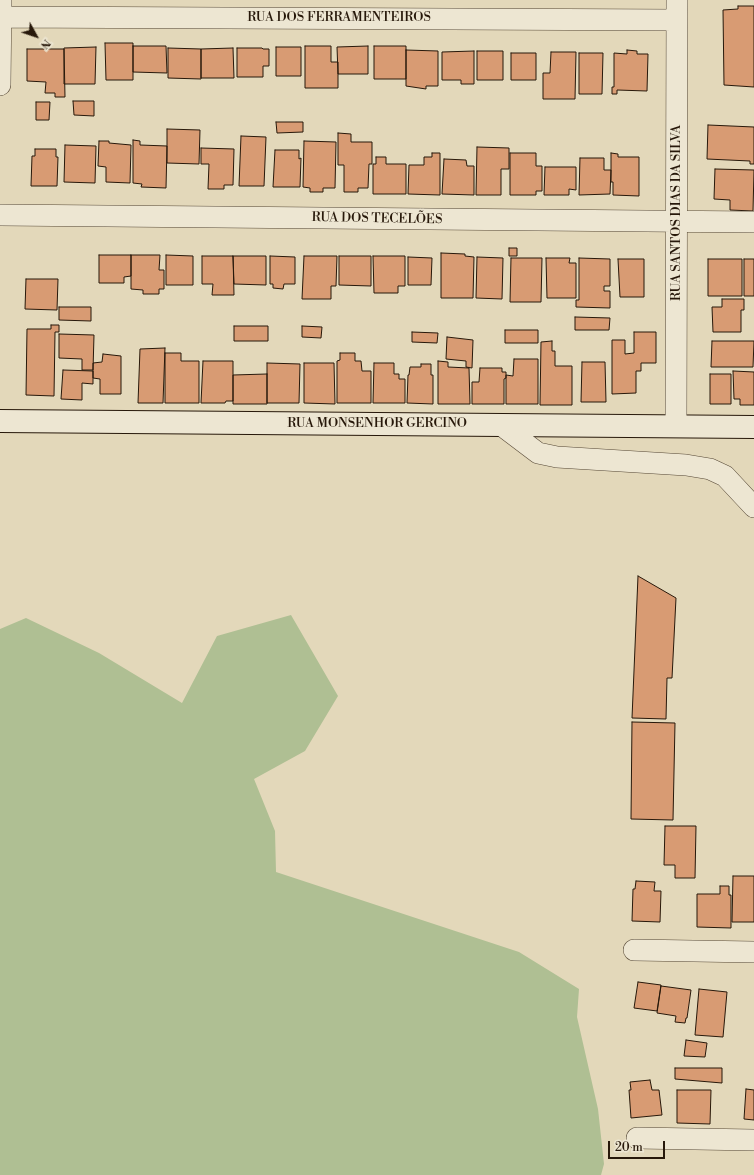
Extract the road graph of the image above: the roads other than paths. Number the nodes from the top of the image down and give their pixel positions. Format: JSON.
{"nodes":[{"id":1,"x":677,"y":10,"type":"edge"},
{"id":2,"x":1,"y":11,"type":"edge"},
{"id":3,"x":0,"y":85,"type":"edge"},
{"id":4,"x":0,"y":215,"type":"edge"},
{"id":5,"x":677,"y":222,"type":"junction"},
{"id":6,"x":754,"y":222,"type":"edge"},
{"id":7,"x":0,"y":421,"type":"edge"},
{"id":8,"x":501,"y":425,"type":"junction"},
{"id":9,"x":676,"y":426,"type":"junction"},
{"id":10,"x":754,"y":427,"type":"edge"},
{"id":11,"x":754,"y":507,"type":"edge"},
{"id":12,"x":634,"y":950,"type":"dead end"},
{"id":13,"x":754,"y":952,"type":"edge"},
{"id":14,"x":637,"y":1138,"type":"dead end"},
{"id":15,"x":754,"y":1140,"type":"edge"}],
"edges":[{"from":1,"to":2,"type":"street","name":"RUA DOS FERRAMENTEIROS"},
{"from":1,"to":5,"type":"street","name":"RUA SANTOS DIAS DA SILVA"},
{"from":2,"to":3,"type":"street"},
{"from":4,"to":5,"type":"street","name":"RUA DOS TECELÕES"},
{"from":5,"to":6,"type":"street","name":"RUA DOS TECELÕES"},
{"from":5,"to":9,"type":"street","name":"RUA SANTOS DIAS DA SILVA"},
{"from":7,"to":8,"type":"main road","name":"RUA MONSENHOR GERCINO"},
{"from":8,"to":9,"type":"main road","name":"RUA MONSENHOR GERCINO"},
{"from":8,"to":11,"type":"street"},
{"from":9,"to":10,"type":"main road","name":"RUA MONSENHOR GERCINO"},
{"from":12,"to":13,"type":"street"},
{"from":14,"to":15,"type":"street"}]}
